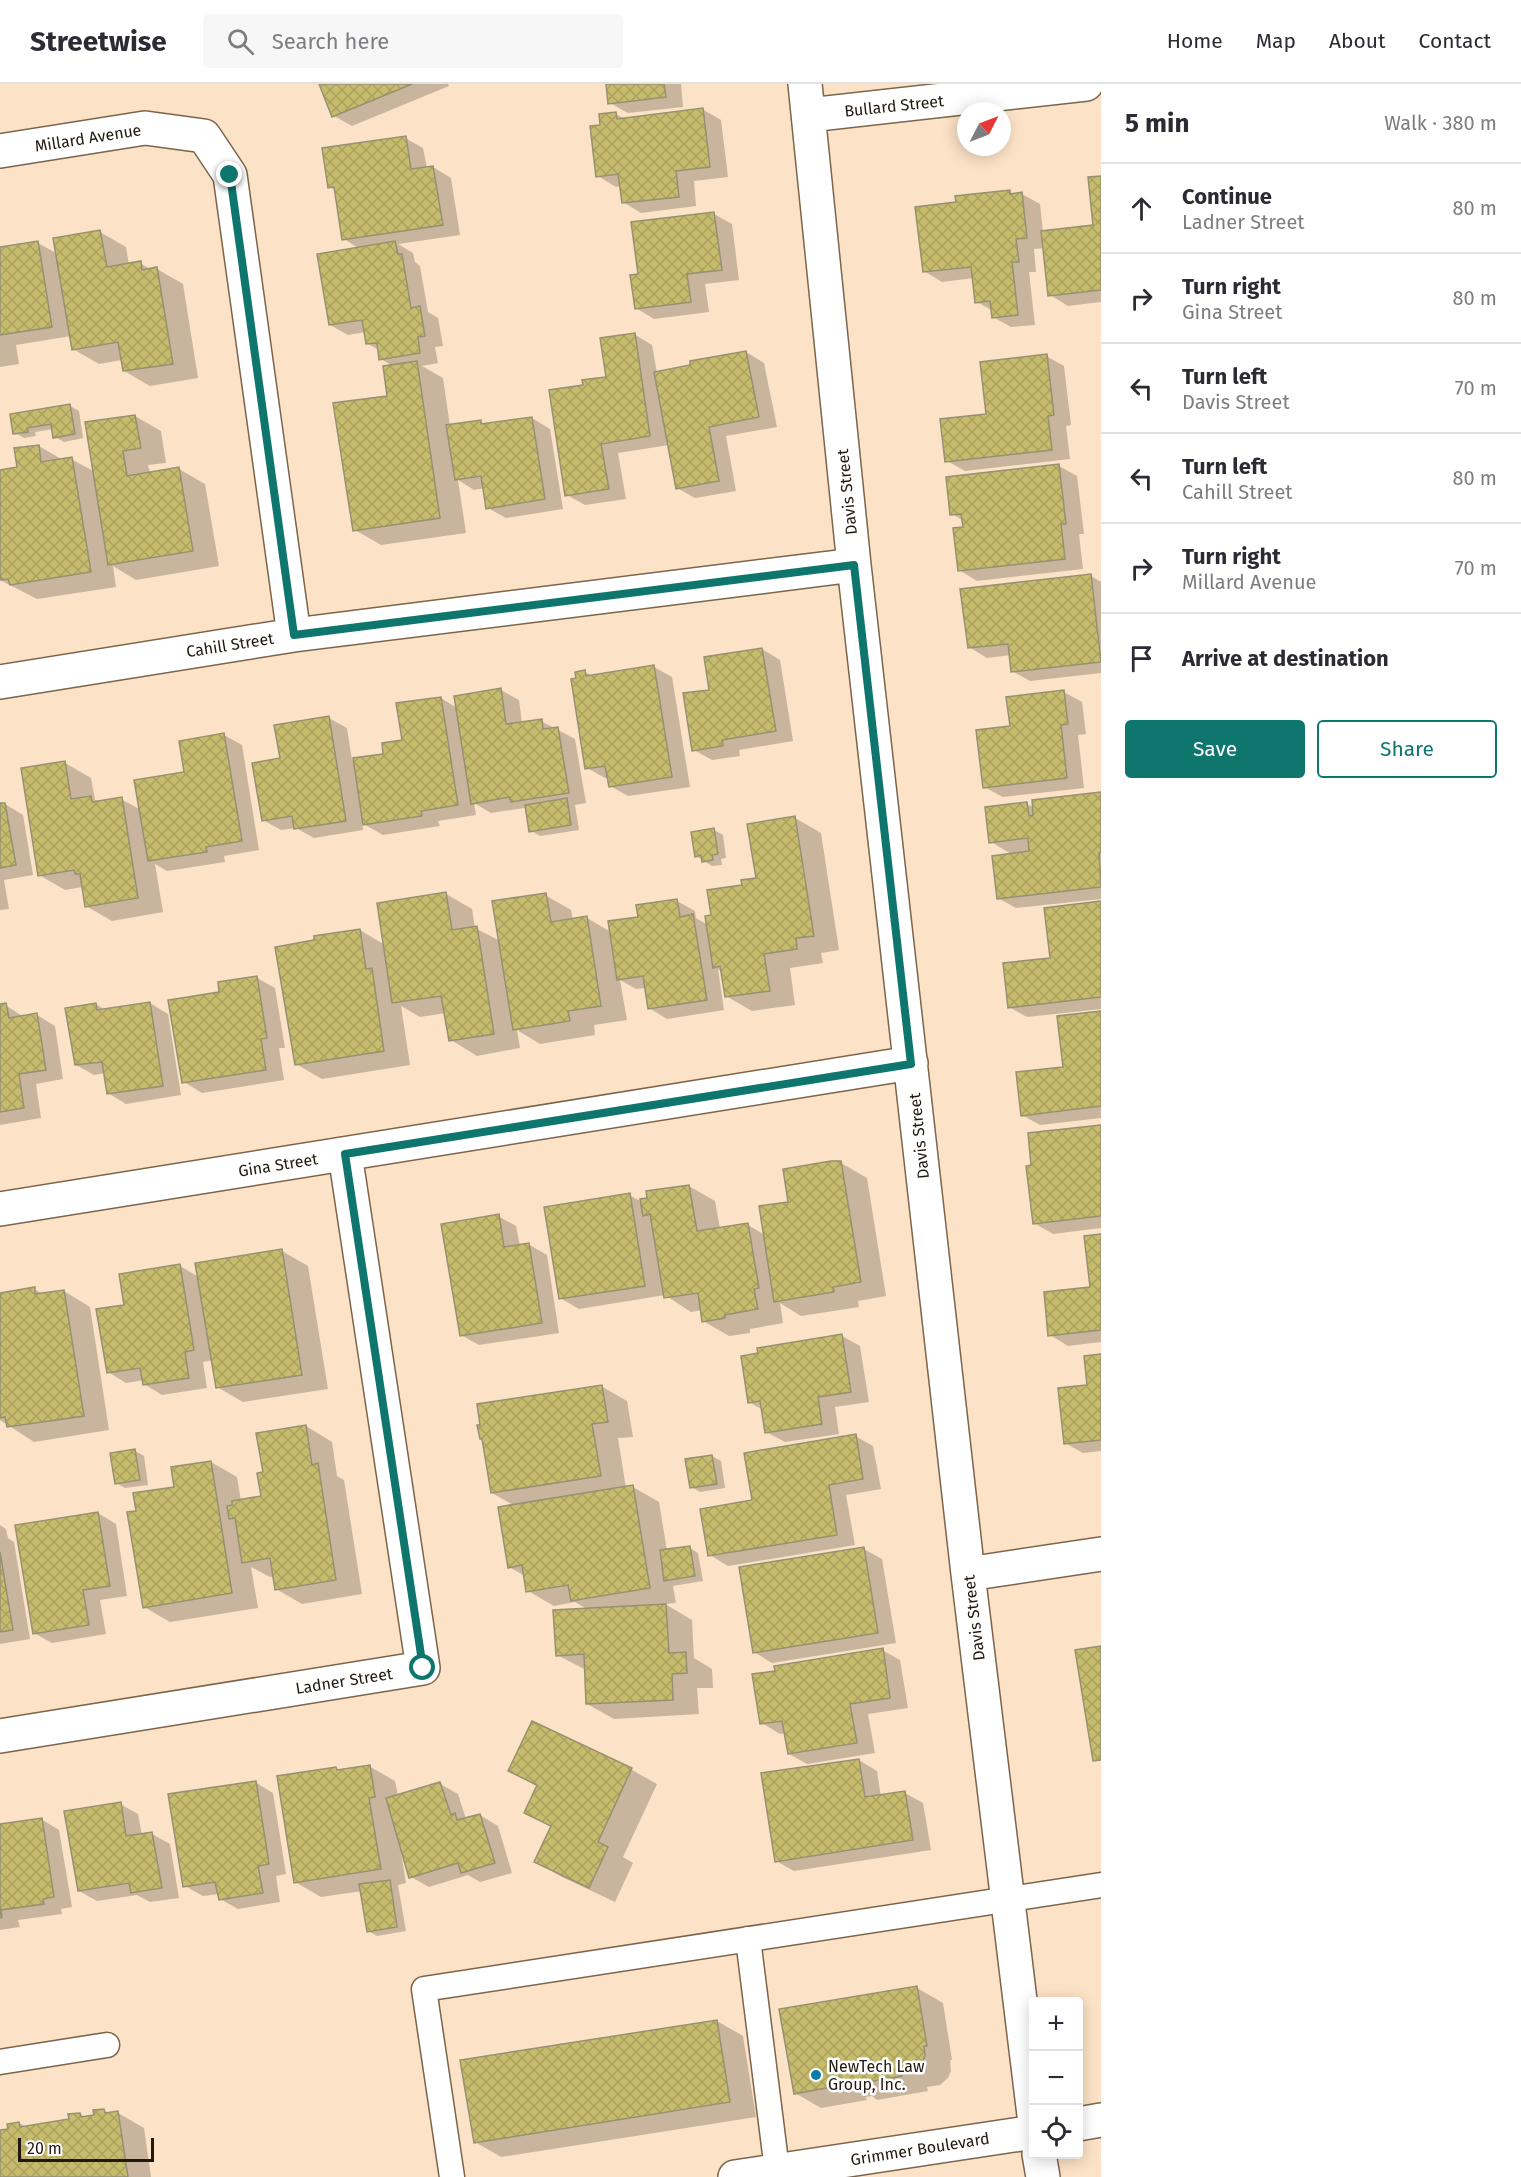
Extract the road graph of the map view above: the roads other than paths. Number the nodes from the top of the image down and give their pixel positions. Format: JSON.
{"nodes":[{"id":1,"x":1086,"y":84,"type":"edge"},
{"id":2,"x":807,"y":100,"type":"edge"},
{"id":3,"x":0,"y":151,"type":"edge"},
{"id":4,"x":854,"y":565,"type":"junction"},
{"id":5,"x":294,"y":635,"type":"junction"},
{"id":6,"x":0,"y":682,"type":"edge"},
{"id":7,"x":911,"y":1064,"type":"junction"},
{"id":8,"x":345,"y":1154,"type":"junction"},
{"id":9,"x":0,"y":1209,"type":"edge"},
{"id":10,"x":1101,"y":1554,"type":"edge"},
{"id":11,"x":968,"y":1574,"type":"junction"},
{"id":12,"x":0,"y":1736,"type":"edge"},
{"id":13,"x":1101,"y":1885,"type":"edge"},
{"id":14,"x":1008,"y":1899,"type":"junction"},
{"id":15,"x":748,"y":1939,"type":"junction"},
{"id":16,"x":106,"y":2044,"type":"dead end"},
{"id":17,"x":0,"y":2062,"type":"edge"},
{"id":18,"x":1033,"y":2105,"type":"edge"},
{"id":19,"x":1101,"y":2120,"type":"edge"},
{"id":20,"x":1083,"y":2123,"type":"edge"},
{"id":21,"x":1029,"y":2133,"type":"edge"},
{"id":22,"x":1040,"y":2159,"type":"edge"},
{"id":23,"x":777,"y":2170,"type":"junction"},
{"id":24,"x":452,"y":2177,"type":"edge"},
{"id":25,"x":735,"y":2177,"type":"edge"},
{"id":26,"x":1043,"y":2177,"type":"edge"}],
"edges":[{"from":1,"to":2,"type":"street","name":"Bullard Street"},
{"from":2,"to":4,"type":"street","name":"Davis Street"},
{"from":3,"to":5,"type":"street","name":"Millard Avenue"},
{"from":4,"to":5,"type":"street","name":"Cahill Street"},
{"from":4,"to":7,"type":"street","name":"Davis Street"},
{"from":5,"to":6,"type":"street","name":"Cahill Street"},
{"from":7,"to":8,"type":"street","name":"Gina Street"},
{"from":7,"to":11,"type":"street","name":"Davis Street"},
{"from":8,"to":9,"type":"street","name":"Gina Street"},
{"from":8,"to":12,"type":"street","name":"Ladner Street"},
{"from":10,"to":11,"type":"street"},
{"from":11,"to":14,"type":"street","name":"Davis Street"},
{"from":13,"to":14,"type":"lane"},
{"from":14,"to":15,"type":"lane"},
{"from":14,"to":18,"type":"street","name":"Davis Street"},
{"from":15,"to":23,"type":"lane"},
{"from":15,"to":24,"type":"lane"},
{"from":16,"to":17,"type":"lane"},
{"from":19,"to":20,"type":"street"},
{"from":21,"to":23,"type":"street","name":"Grimmer Boulevard"},
{"from":22,"to":26,"type":"street"},
{"from":23,"to":25,"type":"street","name":"Grimmer Boulevard"}]}
